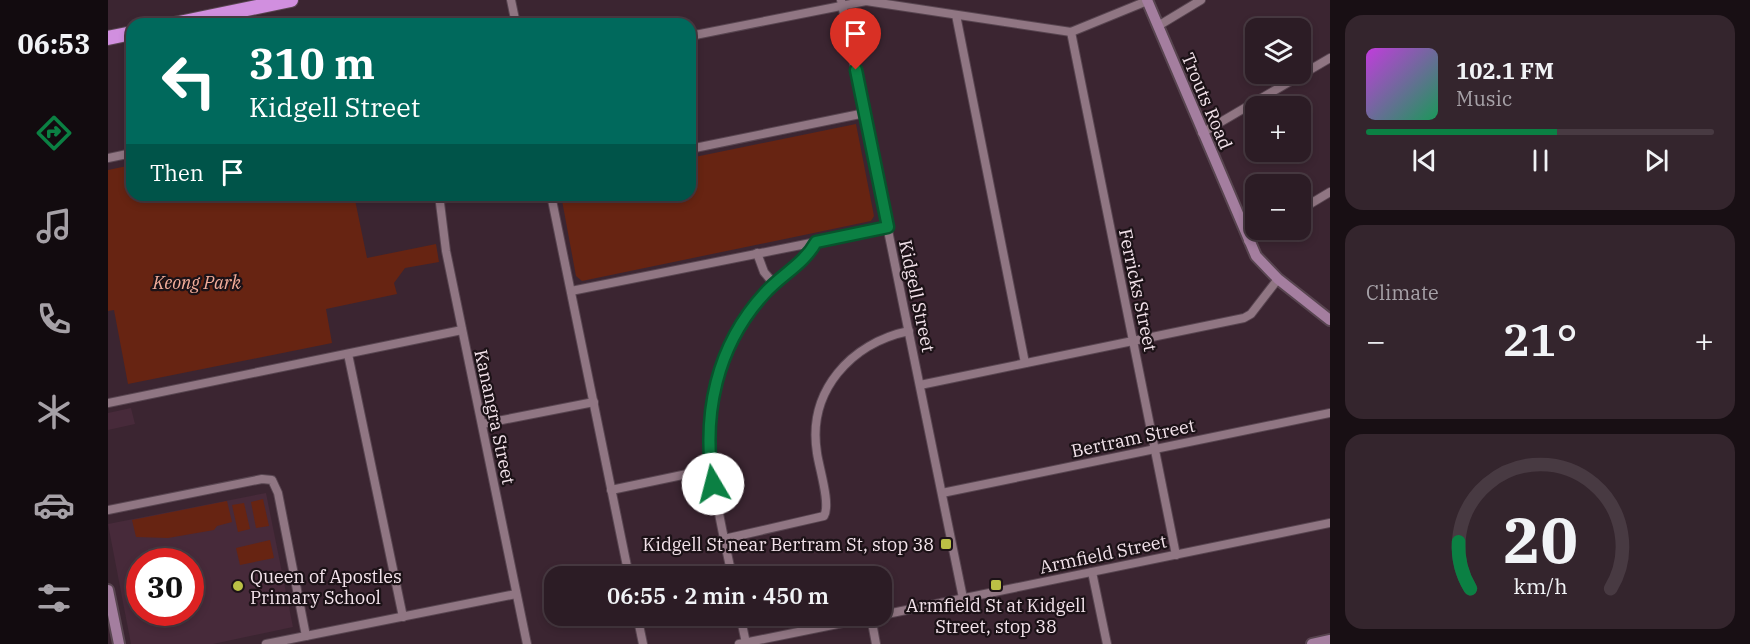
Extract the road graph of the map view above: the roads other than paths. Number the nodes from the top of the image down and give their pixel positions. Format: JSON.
{"nodes":[{"id":1,"x":291,"y":0,"type":"edge"},
{"id":2,"x":511,"y":0,"type":"edge"},
{"id":3,"x":1201,"y":0,"type":"edge"},
{"id":4,"x":1147,"y":1,"type":"edge"},
{"id":5,"x":842,"y":3,"type":"edge"},
{"id":6,"x":956,"y":15,"type":"junction"},
{"id":7,"x":203,"y":18,"type":"edge"},
{"id":8,"x":515,"y":18,"type":"edge"},
{"id":9,"x":1158,"y":26,"type":"junction"},
{"id":10,"x":1071,"y":32,"type":"junction"},
{"id":11,"x":126,"y":34,"type":"edge"},
{"id":12,"x":696,"y":35,"type":"edge"},
{"id":13,"x":108,"y":38,"type":"edge"},
{"id":14,"x":1330,"y":58,"type":"edge"},
{"id":15,"x":864,"y":113,"type":"junction"},
{"id":16,"x":1202,"y":133,"type":"junction"},
{"id":17,"x":696,"y":148,"type":"edge"},
{"id":18,"x":126,"y":154,"type":"edge"},
{"id":19,"x":108,"y":158,"type":"edge"},
{"id":20,"x":1330,"y":192,"type":"edge"},
{"id":21,"x":440,"y":201,"type":"edge"},
{"id":22,"x":552,"y":201,"type":"edge"},
{"id":23,"x":1311,"y":203,"type":"edge"},
{"id":24,"x":888,"y":227,"type":"junction"},
{"id":25,"x":1248,"y":241,"type":"joint"},
{"id":26,"x":816,"y":242,"type":"junction"},
{"id":27,"x":757,"y":254,"type":"junction"},
{"id":28,"x":1278,"y":279,"type":"junction"},
{"id":29,"x":774,"y":284,"type":"junction"},
{"id":30,"x":571,"y":291,"type":"junction"},
{"id":31,"x":1330,"y":320,"type":"edge"},
{"id":32,"x":462,"y":330,"type":"junction"},
{"id":33,"x":909,"y":331,"type":"junction"},
{"id":34,"x":1133,"y":342,"type":"junction"},
{"id":35,"x":348,"y":354,"type":"junction"},
{"id":36,"x":1025,"y":363,"type":"junction"},
{"id":37,"x":920,"y":385,"type":"junction"},
{"id":38,"x":594,"y":402,"type":"junction"},
{"id":39,"x":108,"y":403,"type":"edge"},
{"id":40,"x":1330,"y":413,"type":"edge"},
{"id":41,"x":482,"y":424,"type":"junction"},
{"id":42,"x":1155,"y":449,"type":"junction"},
{"id":43,"x":711,"y":469,"type":"junction"},
{"id":44,"x":611,"y":489,"type":"junction"},
{"id":45,"x":942,"y":493,"type":"junction"},
{"id":46,"x":108,"y":510,"type":"edge"},
{"id":47,"x":1330,"y":523,"type":"edge"},
{"id":48,"x":724,"y":539,"type":"junction"},
{"id":49,"x":1176,"y":555,"type":"junction"},
{"id":50,"x":627,"y":566,"type":"edge"},
{"id":51,"x":730,"y":566,"type":"edge"},
{"id":52,"x":1092,"y":572,"type":"junction"},
{"id":53,"x":108,"y":590,"type":"edge"},
{"id":54,"x":516,"y":594,"type":"junction"},
{"id":55,"x":963,"y":598,"type":"junction"},
{"id":56,"x":892,"y":613,"type":"edge"},
{"id":57,"x":403,"y":617,"type":"junction"},
{"id":58,"x":639,"y":626,"type":"edge"},
{"id":59,"x":741,"y":626,"type":"edge"},
{"id":60,"x":826,"y":626,"type":"edge"},
{"id":61,"x":873,"y":626,"type":"edge"},
{"id":62,"x":306,"y":636,"type":"junction"},
{"id":63,"x":1330,"y":640,"type":"edge"},
{"id":64,"x":742,"y":643,"type":"edge"},
{"id":65,"x":119,"y":644,"type":"edge"},
{"id":66,"x":266,"y":644,"type":"edge"},
{"id":67,"x":526,"y":644,"type":"edge"},
{"id":68,"x":643,"y":644,"type":"edge"},
{"id":69,"x":876,"y":644,"type":"edge"},
{"id":70,"x":1107,"y":644,"type":"edge"},
{"id":71,"x":1316,"y":644,"type":"edge"}],
"edges":[{"from":1,"to":7,"type":"highway"},
{"from":2,"to":8,"type":"street"},
{"from":3,"to":9,"type":"street"},
{"from":4,"to":9,"type":"street","name":"Trouts Road"},
{"from":4,"to":10,"type":"street"},
{"from":5,"to":6,"type":"street"},
{"from":5,"to":12,"type":"street"},
{"from":5,"to":15,"type":"street","name":"Kidgell Street"},
{"from":6,"to":10,"type":"street"},
{"from":6,"to":36,"type":"street"},
{"from":9,"to":16,"type":"street","name":"Trouts Road"},
{"from":10,"to":34,"type":"street","name":"Ferricks Street"},
{"from":11,"to":13,"type":"highway"},
{"from":14,"to":16,"type":"street"},
{"from":15,"to":17,"type":"street"},
{"from":15,"to":24,"type":"street","name":"Kidgell Street"},
{"from":16,"to":25,"type":"street","name":"Trouts Road"},
{"from":18,"to":19,"type":"street"},
{"from":20,"to":23,"type":"street"},
{"from":21,"to":32,"type":"street","name":"Kanangra Street"},
{"from":22,"to":30,"type":"street"},
{"from":24,"to":26,"type":"street"},
{"from":24,"to":33,"type":"street","name":"Kidgell Street"},
{"from":25,"to":28,"type":"street","name":"Trouts Road"},
{"from":26,"to":27,"type":"street"},
{"from":26,"to":29,"type":"street"},
{"from":27,"to":29,"type":"street"},
{"from":27,"to":30,"type":"street"},
{"from":28,"to":31,"type":"street","name":"Trouts Road"},
{"from":28,"to":34,"type":"street"},
{"from":29,"to":43,"type":"street"},
{"from":30,"to":38,"type":"street"},
{"from":32,"to":35,"type":"street"},
{"from":32,"to":41,"type":"street","name":"Kanangra Street"},
{"from":33,"to":37,"type":"street","name":"Kidgell Street"},
{"from":33,"to":48,"type":"street"},
{"from":34,"to":36,"type":"street"},
{"from":34,"to":42,"type":"street","name":"Ferricks Street"},
{"from":35,"to":39,"type":"street"},
{"from":35,"to":57,"type":"street"},
{"from":36,"to":37,"type":"street"},
{"from":37,"to":45,"type":"street","name":"Kidgell Street"},
{"from":38,"to":41,"type":"street"},
{"from":38,"to":44,"type":"street"},
{"from":40,"to":42,"type":"street","name":"Bertram Street"},
{"from":41,"to":54,"type":"street","name":"Kanangra Street"},
{"from":42,"to":45,"type":"street","name":"Bertram Street"},
{"from":42,"to":49,"type":"street","name":"Ferricks Street"},
{"from":43,"to":44,"type":"street"},
{"from":43,"to":48,"type":"street"},
{"from":44,"to":50,"type":"street"},
{"from":45,"to":55,"type":"street","name":"Kidgell Street"},
{"from":46,"to":62,"type":"street"},
{"from":47,"to":49,"type":"street","name":"Armfield Street"},
{"from":48,"to":51,"type":"street"},
{"from":49,"to":52,"type":"street","name":"Armfield Street"},
{"from":52,"to":55,"type":"street","name":"Armfield Street"},
{"from":52,"to":70,"type":"street"},
{"from":53,"to":65,"type":"street"},
{"from":54,"to":57,"type":"street"},
{"from":54,"to":67,"type":"street","name":"Kanangra Street"},
{"from":55,"to":56,"type":"street","name":"Armfield Street"},
{"from":57,"to":62,"type":"street"},
{"from":58,"to":68,"type":"street"},
{"from":59,"to":64,"type":"street"},
{"from":60,"to":64,"type":"street","name":"Armfield Street"},
{"from":61,"to":69,"type":"street"},
{"from":62,"to":66,"type":"street"},
{"from":63,"to":71,"type":"street"}]}
